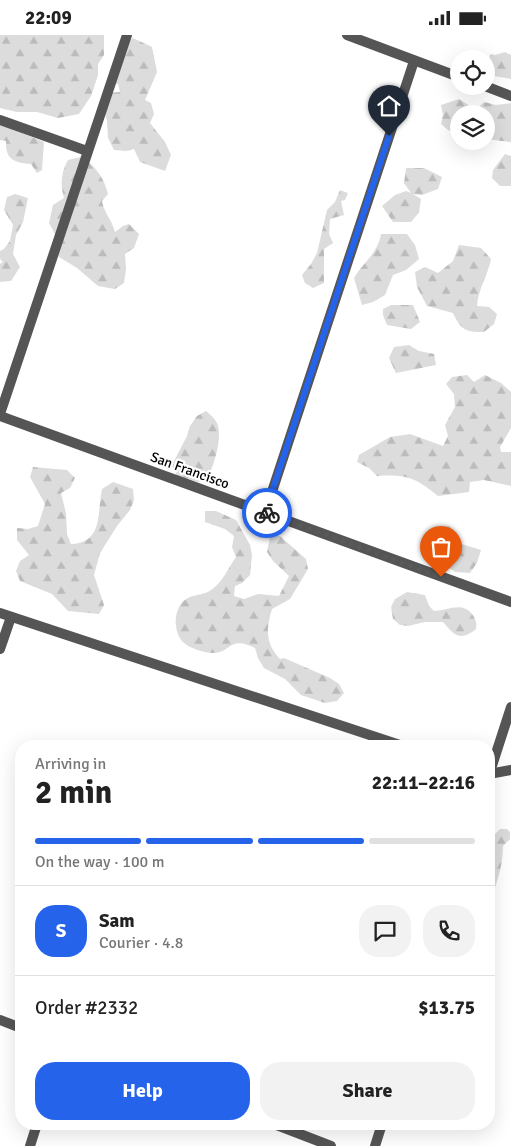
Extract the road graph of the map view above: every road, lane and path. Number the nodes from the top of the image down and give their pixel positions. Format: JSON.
{"nodes":[{"id":1,"x":127,"y":35,"type":"edge"},
{"id":2,"x":347,"y":35,"type":"edge"},
{"id":3,"x":414,"y":61,"type":"junction"},
{"id":4,"x":450,"y":74,"type":"edge"},
{"id":5,"x":495,"y":89,"type":"edge"},
{"id":6,"x":511,"y":95,"type":"edge"},
{"id":7,"x":0,"y":120,"type":"edge"},
{"id":8,"x":87,"y":151,"type":"junction"},
{"id":9,"x":0,"y":415,"type":"edge"},
{"id":10,"x":265,"y":513,"type":"junction"},
{"id":11,"x":511,"y":603,"type":"edge"},
{"id":12,"x":0,"y":613,"type":"edge"},
{"id":13,"x":11,"y":617,"type":"junction"},
{"id":14,"x":0,"y":649,"type":"edge"},
{"id":15,"x":511,"y":707,"type":"edge"},
{"id":16,"x":385,"y":740,"type":"edge"},
{"id":17,"x":495,"y":756,"type":"edge"},
{"id":18,"x":511,"y":770,"type":"edge"},
{"id":19,"x":495,"y":774,"type":"edge"},
{"id":20,"x":0,"y":1020,"type":"edge"},
{"id":21,"x":15,"y":1026,"type":"edge"},
{"id":22,"x":35,"y":1130,"type":"edge"},
{"id":23,"x":290,"y":1130,"type":"edge"},
{"id":24,"x":380,"y":1130,"type":"edge"},
{"id":25,"x":30,"y":1146,"type":"edge"},
{"id":26,"x":331,"y":1146,"type":"edge"},
{"id":27,"x":375,"y":1146,"type":"edge"}],
"edges":[{"from":1,"to":8,"type":"street"},
{"from":2,"to":3,"type":"street"},
{"from":3,"to":4,"type":"street"},
{"from":3,"to":10,"type":"street"},
{"from":5,"to":6,"type":"street"},
{"from":7,"to":8,"type":"street"},
{"from":8,"to":9,"type":"street"},
{"from":9,"to":10,"type":"street","name":"San Francisco"},
{"from":10,"to":11,"type":"street","name":"San Francisco"},
{"from":12,"to":13,"type":"street"},
{"from":13,"to":14,"type":"street"},
{"from":13,"to":16,"type":"street"},
{"from":15,"to":17,"type":"street"},
{"from":18,"to":19,"type":"street"},
{"from":20,"to":21,"type":"street"},
{"from":22,"to":25,"type":"street"},
{"from":23,"to":26,"type":"street"},
{"from":24,"to":27,"type":"street"}]}
